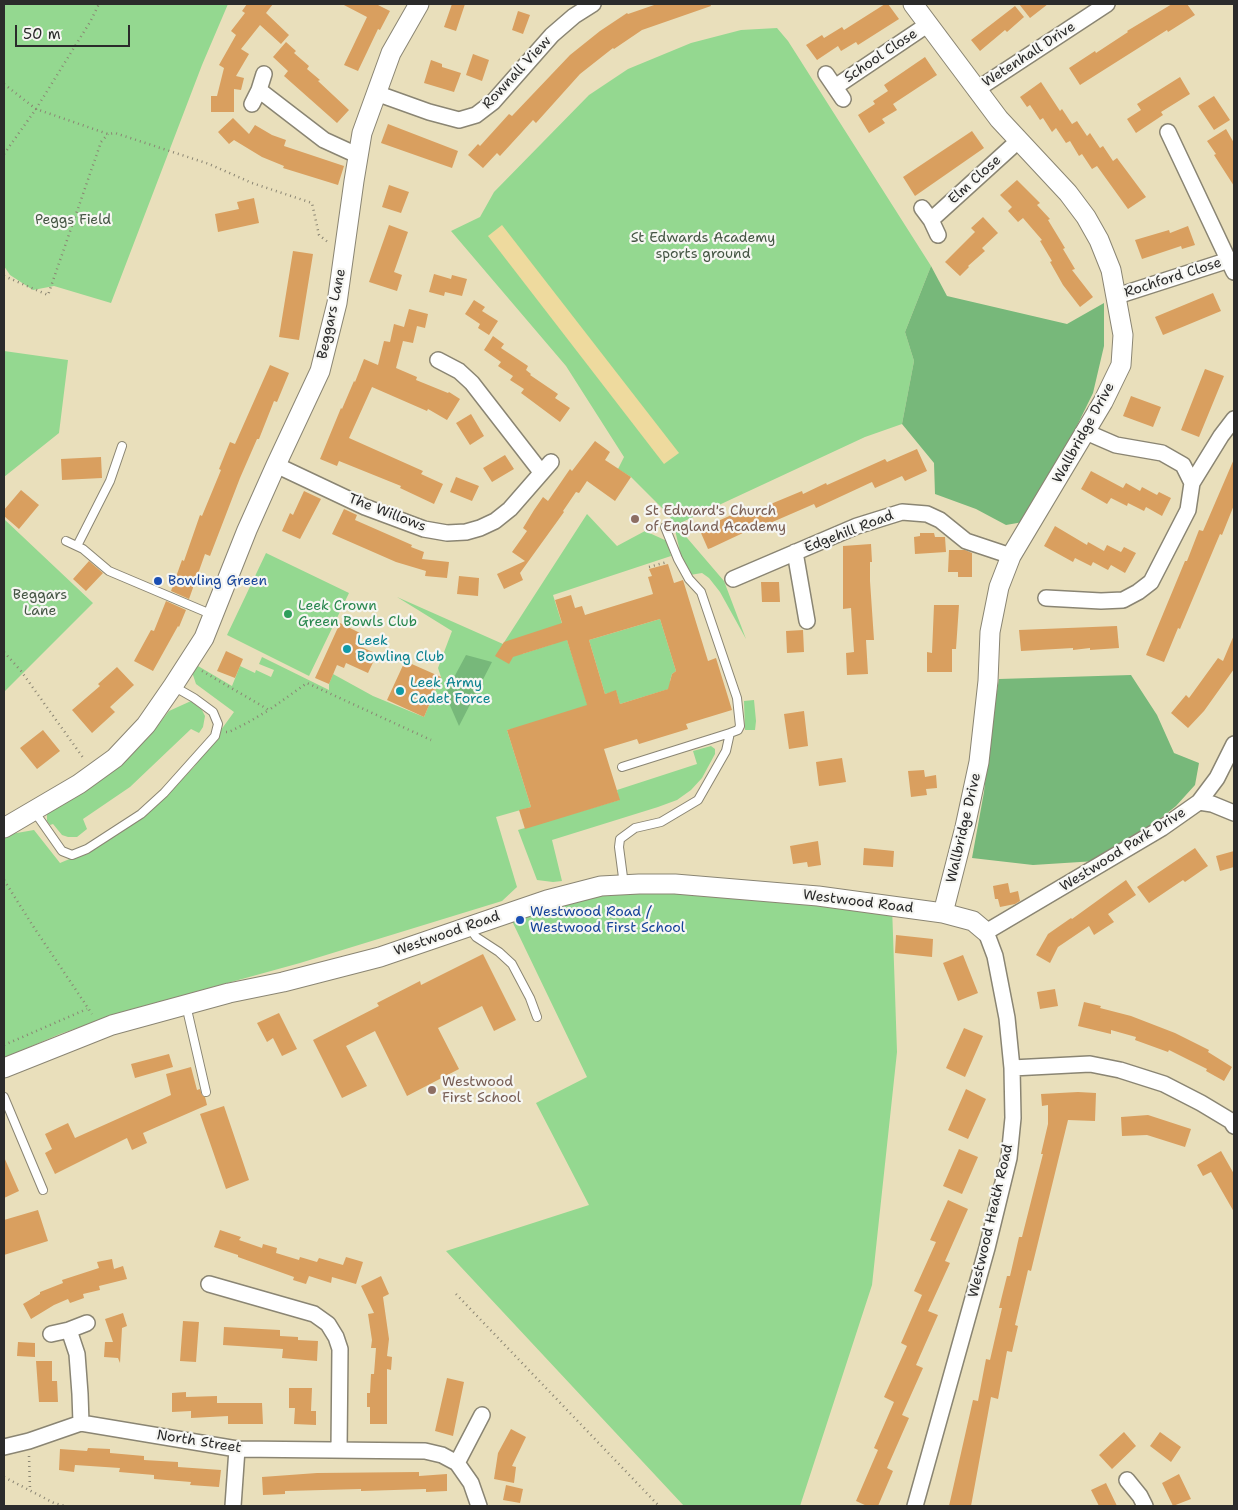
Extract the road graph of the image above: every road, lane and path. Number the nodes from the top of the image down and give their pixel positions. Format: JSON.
{"nodes":[{"id":1,"x":99,"y":4,"type":"edge"},
{"id":2,"x":593,"y":4,"type":"edge"},
{"id":3,"x":913,"y":4,"type":"edge"},
{"id":4,"x":1107,"y":4,"type":"edge"},
{"id":5,"x":414,"y":6,"type":"edge"},
{"id":6,"x":928,"y":25,"type":"junction"},
{"id":7,"x":264,"y":74,"type":"dead end"},
{"id":8,"x":826,"y":74,"type":"dead end"},
{"id":9,"x":4,"y":84,"type":"edge"},
{"id":10,"x":835,"y":87,"type":"junction"},
{"id":11,"x":259,"y":90,"type":"junction"},
{"id":12,"x":976,"y":90,"type":"junction"},
{"id":13,"x":376,"y":94,"type":"junction"},
{"id":14,"x":843,"y":100,"type":"dead end"},
{"id":15,"x":252,"y":104,"type":"dead end"},
{"id":16,"x":36,"y":109,"type":"junction"},
{"id":17,"x":1168,"y":132,"type":"dead end"},
{"id":18,"x":108,"y":134,"type":"junction"},
{"id":19,"x":1018,"y":141,"type":"junction"},
{"id":20,"x":4,"y":154,"type":"edge"},
{"id":21,"x":359,"y":156,"type":"junction"},
{"id":22,"x":922,"y":208,"type":"dead end"},
{"id":23,"x":932,"y":220,"type":"junction"},
{"id":24,"x":938,"y":235,"type":"dead end"},
{"id":25,"x":344,"y":254,"type":"junction"},
{"id":26,"x":1231,"y":266,"type":"edge"},
{"id":27,"x":4,"y":276,"type":"edge"},
{"id":28,"x":1117,"y":296,"type":"junction"},
{"id":29,"x":438,"y":360,"type":"dead end"},
{"id":30,"x":1234,"y":419,"type":"edge"},
{"id":31,"x":1086,"y":432,"type":"junction"},
{"id":32,"x":122,"y":446,"type":"dead end"},
{"id":33,"x":276,"y":464,"type":"junction"},
{"id":34,"x":1192,"y":484,"type":"junction"},
{"id":35,"x":665,"y":527,"type":"dead end"},
{"id":36,"x":66,"y":541,"type":"dead end"},
{"id":37,"x":76,"y":546,"type":"junction"},
{"id":38,"x":795,"y":552,"type":"junction"},
{"id":39,"x":1011,"y":556,"type":"junction"},
{"id":40,"x":678,"y":560,"type":"junction"},
{"id":41,"x":649,"y":567,"type":"dead end"},
{"id":42,"x":733,"y":579,"type":"dead end"},
{"id":43,"x":1046,"y":598,"type":"dead end"},
{"id":44,"x":213,"y":615,"type":"junction"},
{"id":45,"x":807,"y":621,"type":"dead end"},
{"id":46,"x":4,"y":652,"type":"edge"},
{"id":47,"x":196,"y":668,"type":"dead end"},
{"id":48,"x":173,"y":686,"type":"junction"},
{"id":49,"x":269,"y":710,"type":"junction"},
{"id":50,"x":216,"y":731,"type":"junction"},
{"id":51,"x":730,"y":734,"type":"junction"},
{"id":52,"x":431,"y":740,"type":"dead end"},
{"id":53,"x":1234,"y":744,"type":"edge"},
{"id":54,"x":622,"y":767,"type":"dead end"},
{"id":55,"x":94,"y":773,"type":"junction"},
{"id":56,"x":1199,"y":802,"type":"junction"},
{"id":57,"x":34,"y":811,"type":"junction"},
{"id":58,"x":1234,"y":813,"type":"edge"},
{"id":59,"x":4,"y":828,"type":"edge"},
{"id":60,"x":4,"y":880,"type":"edge"},
{"id":61,"x":624,"y":885,"type":"junction"},
{"id":62,"x":943,"y":913,"type":"junction"},
{"id":63,"x":469,"y":927,"type":"junction"},
{"id":64,"x":986,"y":932,"type":"junction"},
{"id":65,"x":186,"y":1005,"type":"junction"},
{"id":66,"x":88,"y":1009,"type":"junction"},
{"id":67,"x":537,"y":1017,"type":"dead end"},
{"id":68,"x":102,"y":1029,"type":"junction"},
{"id":69,"x":4,"y":1044,"type":"edge"},
{"id":70,"x":4,"y":1068,"type":"edge"},
{"id":71,"x":1012,"y":1068,"type":"junction"},
{"id":72,"x":206,"y":1092,"type":"dead end"},
{"id":73,"x":4,"y":1096,"type":"edge"},
{"id":74,"x":1233,"y":1122,"type":"edge"},
{"id":75,"x":43,"y":1190,"type":"dead end"},
{"id":76,"x":209,"y":1284,"type":"dead end"},
{"id":77,"x":456,"y":1294,"type":"dead end"},
{"id":78,"x":88,"y":1323,"type":"dead end"},
{"id":79,"x":69,"y":1330,"type":"junction"},
{"id":80,"x":51,"y":1334,"type":"dead end"},
{"id":81,"x":482,"y":1415,"type":"dead end"},
{"id":82,"x":81,"y":1423,"type":"junction"},
{"id":83,"x":29,"y":1441,"type":"junction"},
{"id":84,"x":4,"y":1448,"type":"edge"},
{"id":85,"x":237,"y":1449,"type":"junction"},
{"id":86,"x":339,"y":1450,"type":"junction"},
{"id":87,"x":457,"y":1464,"type":"junction"},
{"id":88,"x":4,"y":1477,"type":"edge"},
{"id":89,"x":1127,"y":1480,"type":"dead end"},
{"id":90,"x":30,"y":1489,"type":"junction"},
{"id":91,"x":66,"y":1506,"type":"edge"},
{"id":92,"x":233,"y":1506,"type":"edge"},
{"id":93,"x":479,"y":1506,"type":"edge"},
{"id":94,"x":659,"y":1506,"type":"edge"},
{"id":95,"x":914,"y":1506,"type":"edge"},
{"id":96,"x":1145,"y":1506,"type":"edge"}],
"edges":[{"from":1,"to":16,"type":"path"},
{"from":2,"to":13,"type":"street","name":"Rownall View"},
{"from":3,"to":6,"type":"street","name":"Wallbridge Drive"},
{"from":4,"to":12,"type":"street","name":"Wetenhall Drive"},
{"from":5,"to":13,"type":"street","name":"Beggars Lane"},
{"from":6,"to":10,"type":"street","name":"School Close"},
{"from":6,"to":12,"type":"street","name":"Wallbridge Drive"},
{"from":7,"to":11,"type":"street"},
{"from":8,"to":10,"type":"street","name":"School Close"},
{"from":9,"to":16,"type":"path"},
{"from":10,"to":14,"type":"street","name":"School Close"},
{"from":11,"to":15,"type":"street"},
{"from":11,"to":21,"type":"street"},
{"from":12,"to":19,"type":"street","name":"Wallbridge Drive"},
{"from":13,"to":21,"type":"street","name":"Beggars Lane"},
{"from":16,"to":18,"type":"path"},
{"from":16,"to":20,"type":"path"},
{"from":17,"to":26,"type":"street","name":"Rochford Close"},
{"from":18,"to":25,"type":"path"},
{"from":18,"to":27,"type":"path"},
{"from":19,"to":23,"type":"street","name":"Elm Close"},
{"from":19,"to":28,"type":"street","name":"Wallbridge Drive"},
{"from":21,"to":25,"type":"street","name":"Beggars Lane"},
{"from":22,"to":23,"type":"street"},
{"from":23,"to":24,"type":"street"},
{"from":25,"to":33,"type":"street","name":"Beggars Lane"},
{"from":26,"to":28,"type":"street","name":"Rochford Close"},
{"from":28,"to":31,"type":"street","name":"Wallbridge Drive"},
{"from":29,"to":33,"type":"street","name":"The Willows"},
{"from":30,"to":34,"type":"street"},
{"from":31,"to":34,"type":"street"},
{"from":31,"to":39,"type":"street","name":"Wallbridge Drive"},
{"from":32,"to":37,"type":"lane"},
{"from":33,"to":44,"type":"street","name":"Beggars Lane"},
{"from":34,"to":43,"type":"street"},
{"from":35,"to":40,"type":"lane"},
{"from":36,"to":37,"type":"lane"},
{"from":37,"to":44,"type":"lane"},
{"from":38,"to":39,"type":"street","name":"Edgehill Road"},
{"from":38,"to":42,"type":"street","name":"Edgehill Road"},
{"from":38,"to":45,"type":"street","name":"Edgehill Road"},
{"from":39,"to":62,"type":"street","name":"Wallbridge Drive"},
{"from":40,"to":41,"type":"path"},
{"from":40,"to":51,"type":"lane"},
{"from":44,"to":48,"type":"street","name":"Beggars Lane"},
{"from":46,"to":55,"type":"path"},
{"from":47,"to":49,"type":"path"},
{"from":48,"to":50,"type":"lane"},
{"from":48,"to":55,"type":"street","name":"Beggars Lane"},
{"from":49,"to":50,"type":"path"},
{"from":49,"to":52,"type":"path"},
{"from":50,"to":57,"type":"lane"},
{"from":51,"to":54,"type":"lane"},
{"from":51,"to":61,"type":"lane"},
{"from":53,"to":56,"type":"street","name":"Westwood Park Drive"},
{"from":55,"to":57,"type":"street","name":"Beggars Lane"},
{"from":56,"to":58,"type":"street"},
{"from":56,"to":64,"type":"street","name":"Westwood Park Drive"},
{"from":57,"to":59,"type":"street","name":"Beggars Lane"},
{"from":60,"to":66,"type":"path"},
{"from":61,"to":62,"type":"street","name":"Westwood Road"},
{"from":61,"to":63,"type":"street","name":"Westwood Road"},
{"from":62,"to":64,"type":"street","name":"Westwood Road"},
{"from":63,"to":65,"type":"street","name":"Westwood Road"},
{"from":63,"to":67,"type":"lane"},
{"from":64,"to":71,"type":"street","name":"Westwood Heath Road"},
{"from":65,"to":68,"type":"street","name":"Westwood Road"},
{"from":65,"to":72,"type":"lane"},
{"from":66,"to":68,"type":"path"},
{"from":66,"to":69,"type":"path"},
{"from":68,"to":70,"type":"street","name":"Westwood Road"},
{"from":71,"to":74,"type":"street"},
{"from":71,"to":95,"type":"street","name":"Westwood Heath Road"},
{"from":73,"to":75,"type":"lane"},
{"from":76,"to":86,"type":"street"},
{"from":77,"to":94,"type":"path"},
{"from":78,"to":79,"type":"street"},
{"from":79,"to":80,"type":"street"},
{"from":79,"to":82,"type":"street"},
{"from":81,"to":87,"type":"street"},
{"from":82,"to":83,"type":"street","name":"North Street"},
{"from":82,"to":85,"type":"street","name":"North Street"},
{"from":83,"to":84,"type":"street","name":"North Street"},
{"from":83,"to":90,"type":"path"},
{"from":85,"to":86,"type":"street","name":"North Street"},
{"from":85,"to":92,"type":"street"},
{"from":86,"to":87,"type":"street","name":"North Street"},
{"from":87,"to":93,"type":"street","name":"North Street"},
{"from":88,"to":90,"type":"path"},
{"from":89,"to":96,"type":"street"},
{"from":90,"to":91,"type":"path"}]}
